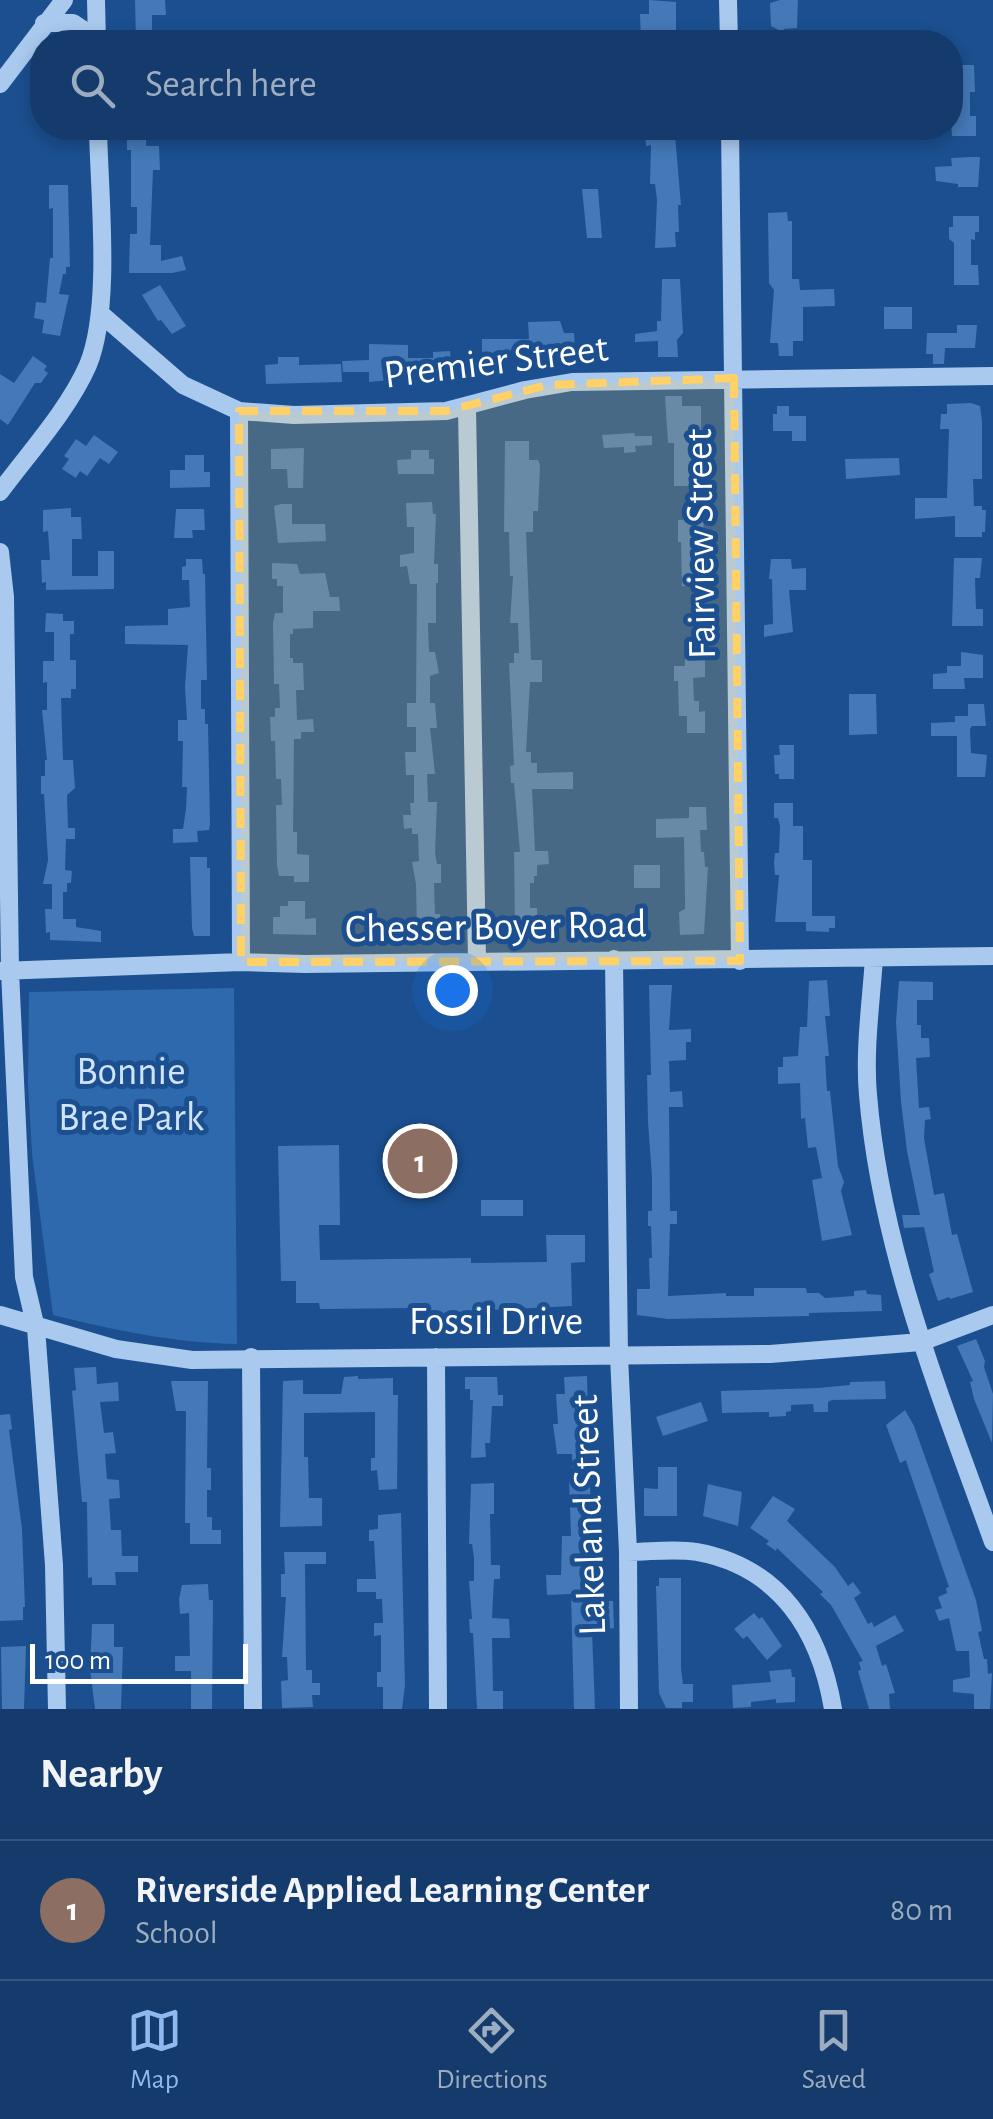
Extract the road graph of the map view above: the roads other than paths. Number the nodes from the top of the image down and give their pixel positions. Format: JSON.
{"nodes":[{"id":1,"x":64,"y":0,"type":"edge"},
{"id":2,"x":96,"y":0,"type":"edge"},
{"id":3,"x":728,"y":0,"type":"edge"},
{"id":4,"x":44,"y":23,"type":"junction"},
{"id":5,"x":39,"y":30,"type":"edge"},
{"id":6,"x":82,"y":30,"type":"edge"},
{"id":7,"x":97,"y":30,"type":"edge"},
{"id":8,"x":729,"y":30,"type":"edge"},
{"id":9,"x":30,"y":42,"type":"edge"},
{"id":10,"x":0,"y":84,"type":"edge"},
{"id":11,"x":98,"y":140,"type":"edge"},
{"id":12,"x":730,"y":140,"type":"edge"},
{"id":13,"x":101,"y":314,"type":"junction"},
{"id":14,"x":993,"y":376,"type":"edge"},
{"id":15,"x":734,"y":378,"type":"junction"},
{"id":16,"x":467,"y":408,"type":"junction"},
{"id":17,"x":239,"y":411,"type":"junction"},
{"id":18,"x":0,"y":492,"type":"edge"},
{"id":19,"x":0,"y":552,"type":"edge"},
{"id":20,"x":993,"y":956,"type":"edge"},
{"id":21,"x":874,"y":958,"type":"junction"},
{"id":22,"x":614,"y":959,"type":"junction"},
{"id":23,"x":478,"y":961,"type":"junction"},
{"id":24,"x":740,"y":961,"type":"junction"},
{"id":25,"x":241,"y":962,"type":"junction"},
{"id":26,"x":5,"y":971,"type":"edge"},
{"id":27,"x":993,"y":1314,"type":"edge"},
{"id":28,"x":0,"y":1316,"type":"edge"},
{"id":29,"x":36,"y":1328,"type":"junction"},
{"id":30,"x":921,"y":1342,"type":"junction"},
{"id":31,"x":618,"y":1356,"type":"junction"},
{"id":32,"x":251,"y":1357,"type":"junction"},
{"id":33,"x":436,"y":1357,"type":"junction"},
{"id":34,"x":993,"y":1542,"type":"edge"},
{"id":35,"x":628,"y":1552,"type":"junction"},
{"id":36,"x":57,"y":1709,"type":"edge"},
{"id":37,"x":253,"y":1709,"type":"edge"},
{"id":38,"x":438,"y":1709,"type":"edge"},
{"id":39,"x":629,"y":1709,"type":"edge"},
{"id":40,"x":833,"y":1709,"type":"edge"}],
"edges":[{"from":1,"to":4,"type":"street"},
{"from":2,"to":7,"type":"street"},
{"from":3,"to":8,"type":"street"},
{"from":4,"to":5,"type":"street"},
{"from":4,"to":6,"type":"street"},
{"from":9,"to":10,"type":"street"},
{"from":11,"to":13,"type":"street"},
{"from":12,"to":15,"type":"street","name":"Fairview Street"},
{"from":13,"to":17,"type":"street","name":"Premier Street"},
{"from":13,"to":18,"type":"street"},
{"from":14,"to":15,"type":"street","name":"Premier Street"},
{"from":15,"to":16,"type":"street","name":"Premier Street"},
{"from":15,"to":24,"type":"street","name":"Fairview Street"},
{"from":16,"to":17,"type":"street","name":"Premier Street"},
{"from":16,"to":23,"type":"street"},
{"from":17,"to":25,"type":"street"},
{"from":19,"to":26,"type":"street"},
{"from":20,"to":21,"type":"street","name":"Chesser Boyer Road"},
{"from":21,"to":24,"type":"street","name":"Chesser Boyer Road"},
{"from":21,"to":30,"type":"street"},
{"from":22,"to":23,"type":"street","name":"Chesser Boyer Road"},
{"from":22,"to":24,"type":"street","name":"Chesser Boyer Road"},
{"from":22,"to":31,"type":"street","name":"Lakeland Street"},
{"from":23,"to":25,"type":"street","name":"Chesser Boyer Road"},
{"from":25,"to":26,"type":"street","name":"Chesser Boyer Road"},
{"from":26,"to":29,"type":"street"},
{"from":27,"to":30,"type":"street","name":"Fossil Drive"},
{"from":28,"to":29,"type":"street","name":"Fossil Drive"},
{"from":29,"to":32,"type":"street","name":"Fossil Drive"},
{"from":29,"to":36,"type":"street"},
{"from":30,"to":31,"type":"street","name":"Fossil Drive"},
{"from":30,"to":34,"type":"street"},
{"from":31,"to":33,"type":"street","name":"Fossil Drive"},
{"from":31,"to":35,"type":"street","name":"Lakeland Street"},
{"from":32,"to":33,"type":"street","name":"Fossil Drive"},
{"from":32,"to":37,"type":"street"},
{"from":33,"to":38,"type":"street"},
{"from":35,"to":39,"type":"street","name":"Lakeland Street"},
{"from":35,"to":40,"type":"street"}]}
